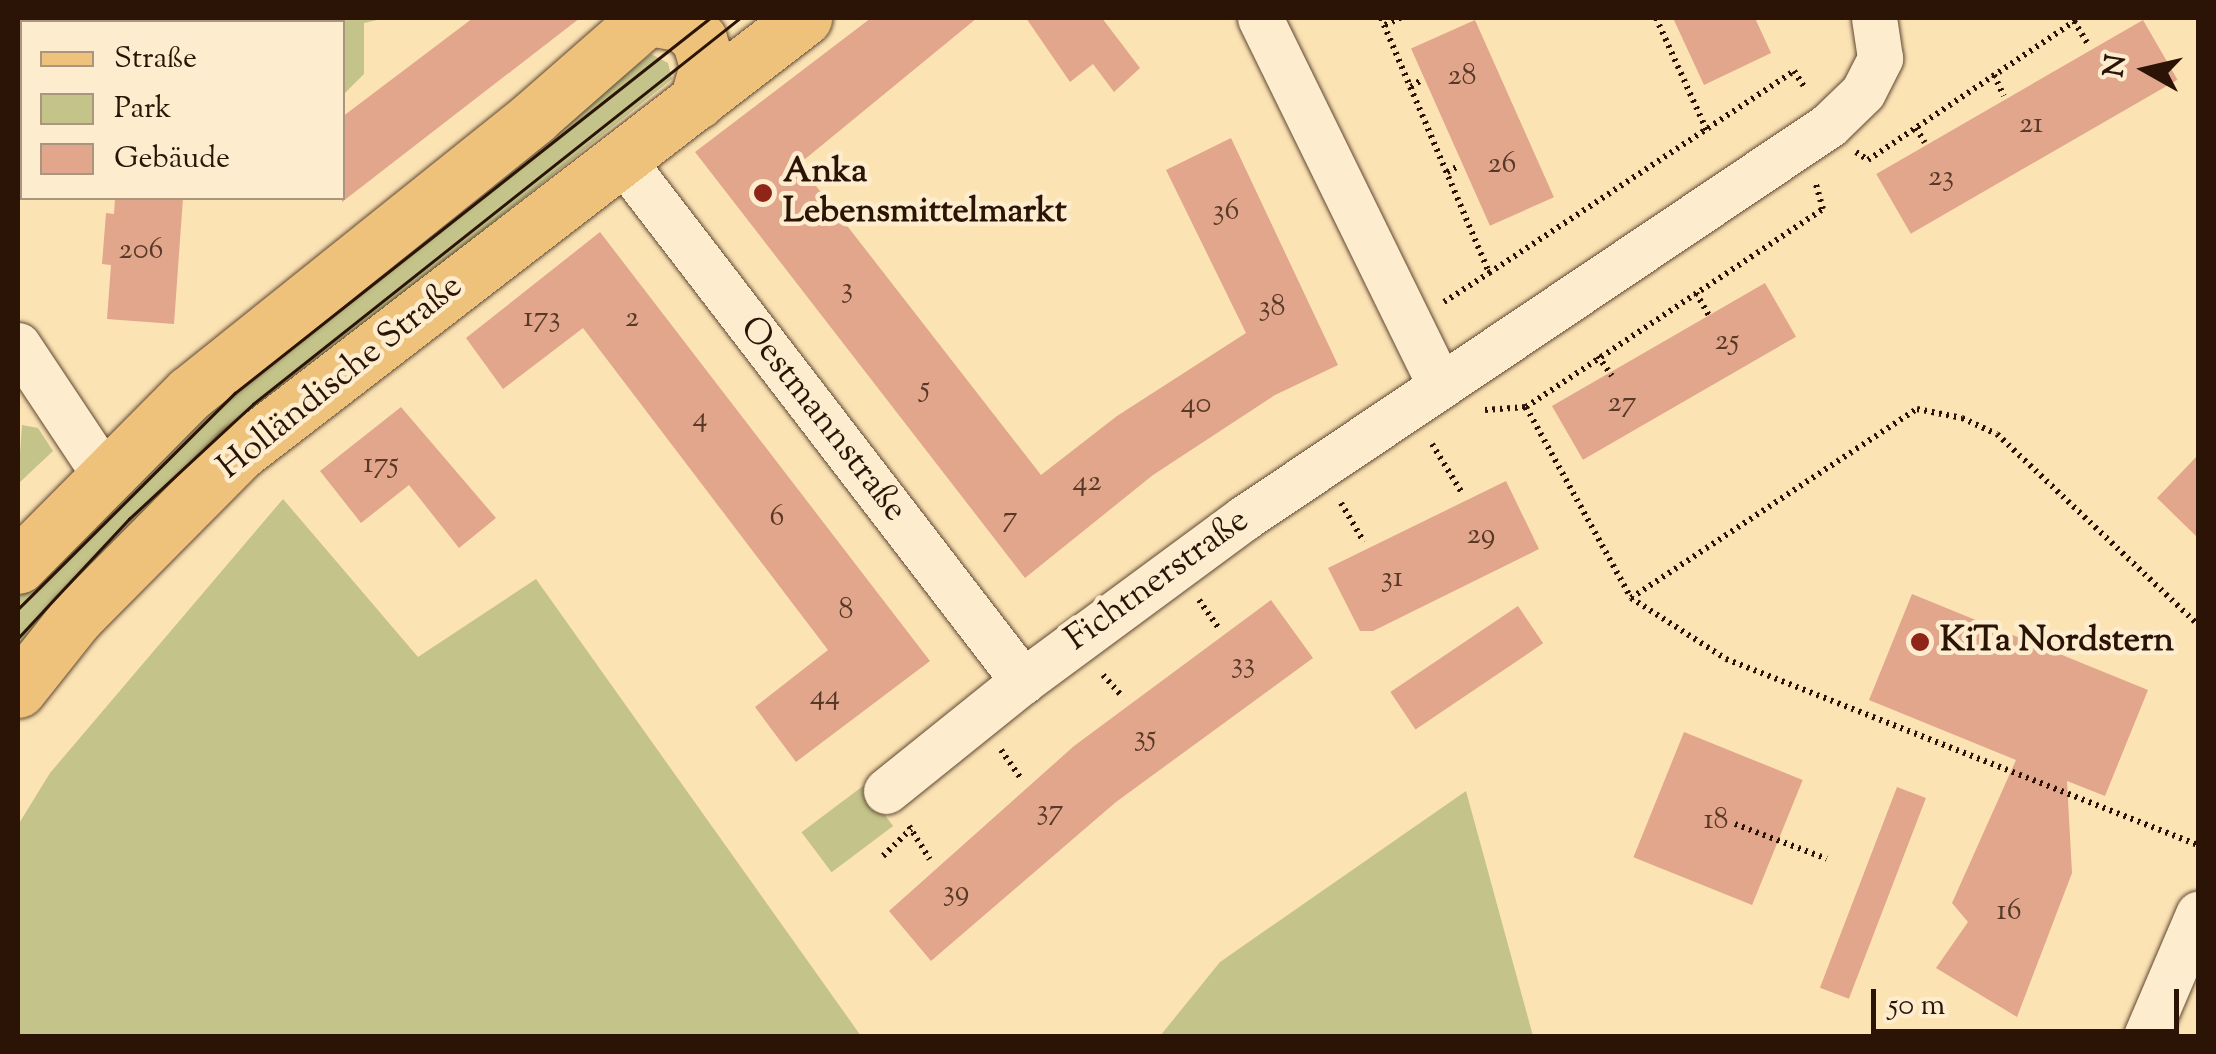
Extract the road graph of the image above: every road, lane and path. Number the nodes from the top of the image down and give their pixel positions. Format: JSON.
{"nodes":[{"id":1,"x":648,"y":18,"type":"edge"},
{"id":2,"x":804,"y":18,"type":"edge"},
{"id":3,"x":1260,"y":18,"type":"edge"},
{"id":4,"x":1400,"y":18,"type":"edge"},
{"id":5,"x":1656,"y":18,"type":"edge"},
{"id":6,"x":1874,"y":18,"type":"edge"},
{"id":7,"x":2076,"y":19,"type":"edge"},
{"id":8,"x":1383,"y":21,"type":"edge"},
{"id":9,"x":2088,"y":44,"type":"dead end"},
{"id":10,"x":1794,"y":71,"type":"dead end"},
{"id":11,"x":1994,"y":75,"type":"junction"},
{"id":12,"x":1420,"y":80,"type":"dead end"},
{"id":13,"x":1411,"y":87,"type":"junction"},
{"id":14,"x":2004,"y":96,"type":"dead end"},
{"id":15,"x":697,"y":102,"type":"junction"},
{"id":16,"x":1916,"y":128,"type":"junction"},
{"id":17,"x":1706,"y":131,"type":"junction"},
{"id":18,"x":1925,"y":143,"type":"dead end"},
{"id":19,"x":1847,"y":146,"type":"dead end"},
{"id":20,"x":620,"y":158,"type":"junction"},
{"id":21,"x":1459,"y":166,"type":"dead end"},
{"id":22,"x":1811,"y":167,"type":"dead end"},
{"id":23,"x":1447,"y":172,"type":"junction"},
{"id":24,"x":1696,"y":293,"type":"junction"},
{"id":25,"x":1710,"y":317,"type":"dead end"},
{"id":26,"x":20,"y":354,"type":"edge"},
{"id":27,"x":1598,"y":356,"type":"junction"},
{"id":28,"x":1612,"y":376,"type":"dead end"},
{"id":29,"x":1439,"y":383,"type":"junction"},
{"id":30,"x":1526,"y":407,"type":"junction"},
{"id":31,"x":1478,"y":410,"type":"dead end"},
{"id":32,"x":1423,"y":430,"type":"dead end"},
{"id":33,"x":105,"y":476,"type":"junction"},
{"id":34,"x":1336,"y":493,"type":"dead end"},
{"id":35,"x":1462,"y":493,"type":"dead end"},
{"id":36,"x":1364,"y":542,"type":"dead end"},
{"id":37,"x":18,"y":566,"type":"edge"},
{"id":38,"x":1208,"y":585,"type":"dead end"},
{"id":39,"x":1195,"y":595,"type":"junction"},
{"id":40,"x":1631,"y":598,"type":"junction"},
{"id":41,"x":1181,"y":605,"type":"dead end"},
{"id":42,"x":2198,"y":625,"type":"edge"},
{"id":43,"x":1218,"y":627,"type":"dead end"},
{"id":44,"x":1096,"y":666,"type":"dead end"},
{"id":45,"x":1023,"y":680,"type":"junction"},
{"id":46,"x":18,"y":690,"type":"edge"},
{"id":47,"x":1122,"y":697,"type":"dead end"},
{"id":48,"x":1012,"y":738,"type":"dead end"},
{"id":49,"x":1001,"y":749,"type":"junction"},
{"id":50,"x":988,"y":760,"type":"dead end"},
{"id":51,"x":1020,"y":776,"type":"dead end"},
{"id":52,"x":886,"y":792,"type":"dead end"},
{"id":53,"x":924,"y":817,"type":"dead end"},
{"id":54,"x":1735,"y":824,"type":"dead end"},
{"id":55,"x":2198,"y":845,"type":"edge"},
{"id":56,"x":884,"y":856,"type":"dead end"},
{"id":57,"x":1826,"y":859,"type":"dead end"},
{"id":58,"x":2198,"y":914,"type":"edge"},
{"id":59,"x":2146,"y":1036,"type":"edge"}],
"edges":[{"from":1,"to":15,"type":"main road"},
{"from":1,"to":33,"type":"main road"},
{"from":2,"to":15,"type":"main road","name":"Holländische Straße"},
{"from":3,"to":29,"type":"street"},
{"from":4,"to":8,"type":"path"},
{"from":5,"to":17,"type":"path"},
{"from":6,"to":29,"type":"street","name":"Fichtnerstraße"},
{"from":7,"to":9,"type":"path"},
{"from":7,"to":11,"type":"path"},
{"from":8,"to":13,"type":"path"},
{"from":10,"to":17,"type":"path"},
{"from":11,"to":14,"type":"path"},
{"from":11,"to":16,"type":"path"},
{"from":12,"to":13,"type":"path"},
{"from":13,"to":23,"type":"path"},
{"from":15,"to":20,"type":"main road","name":"Holländische Straße"},
{"from":16,"to":18,"type":"path"},
{"from":16,"to":19,"type":"path"},
{"from":17,"to":23,"type":"path"},
{"from":20,"to":45,"type":"street","name":"Oestmannstraße"},
{"from":20,"to":46,"type":"main road","name":"Holländische Straße"},
{"from":21,"to":23,"type":"path"},
{"from":22,"to":24,"type":"path"},
{"from":24,"to":25,"type":"path"},
{"from":24,"to":27,"type":"path"},
{"from":26,"to":33,"type":"street"},
{"from":27,"to":28,"type":"path"},
{"from":27,"to":30,"type":"path"},
{"from":29,"to":45,"type":"street","name":"Fichtnerstraße"},
{"from":30,"to":31,"type":"path"},
{"from":30,"to":40,"type":"path"},
{"from":32,"to":35,"type":"path"},
{"from":33,"to":37,"type":"main road"},
{"from":34,"to":36,"type":"path"},
{"from":38,"to":39,"type":"path"},
{"from":39,"to":41,"type":"path"},
{"from":39,"to":43,"type":"path"},
{"from":40,"to":42,"type":"path"},
{"from":40,"to":55,"type":"path"},
{"from":44,"to":47,"type":"path"},
{"from":45,"to":52,"type":"street","name":"Fichtnerstraße"},
{"from":48,"to":49,"type":"path"},
{"from":49,"to":50,"type":"path"},
{"from":49,"to":51,"type":"path"},
{"from":53,"to":56,"type":"path"},
{"from":54,"to":57,"type":"path"},
{"from":58,"to":59,"type":"street"}]}
